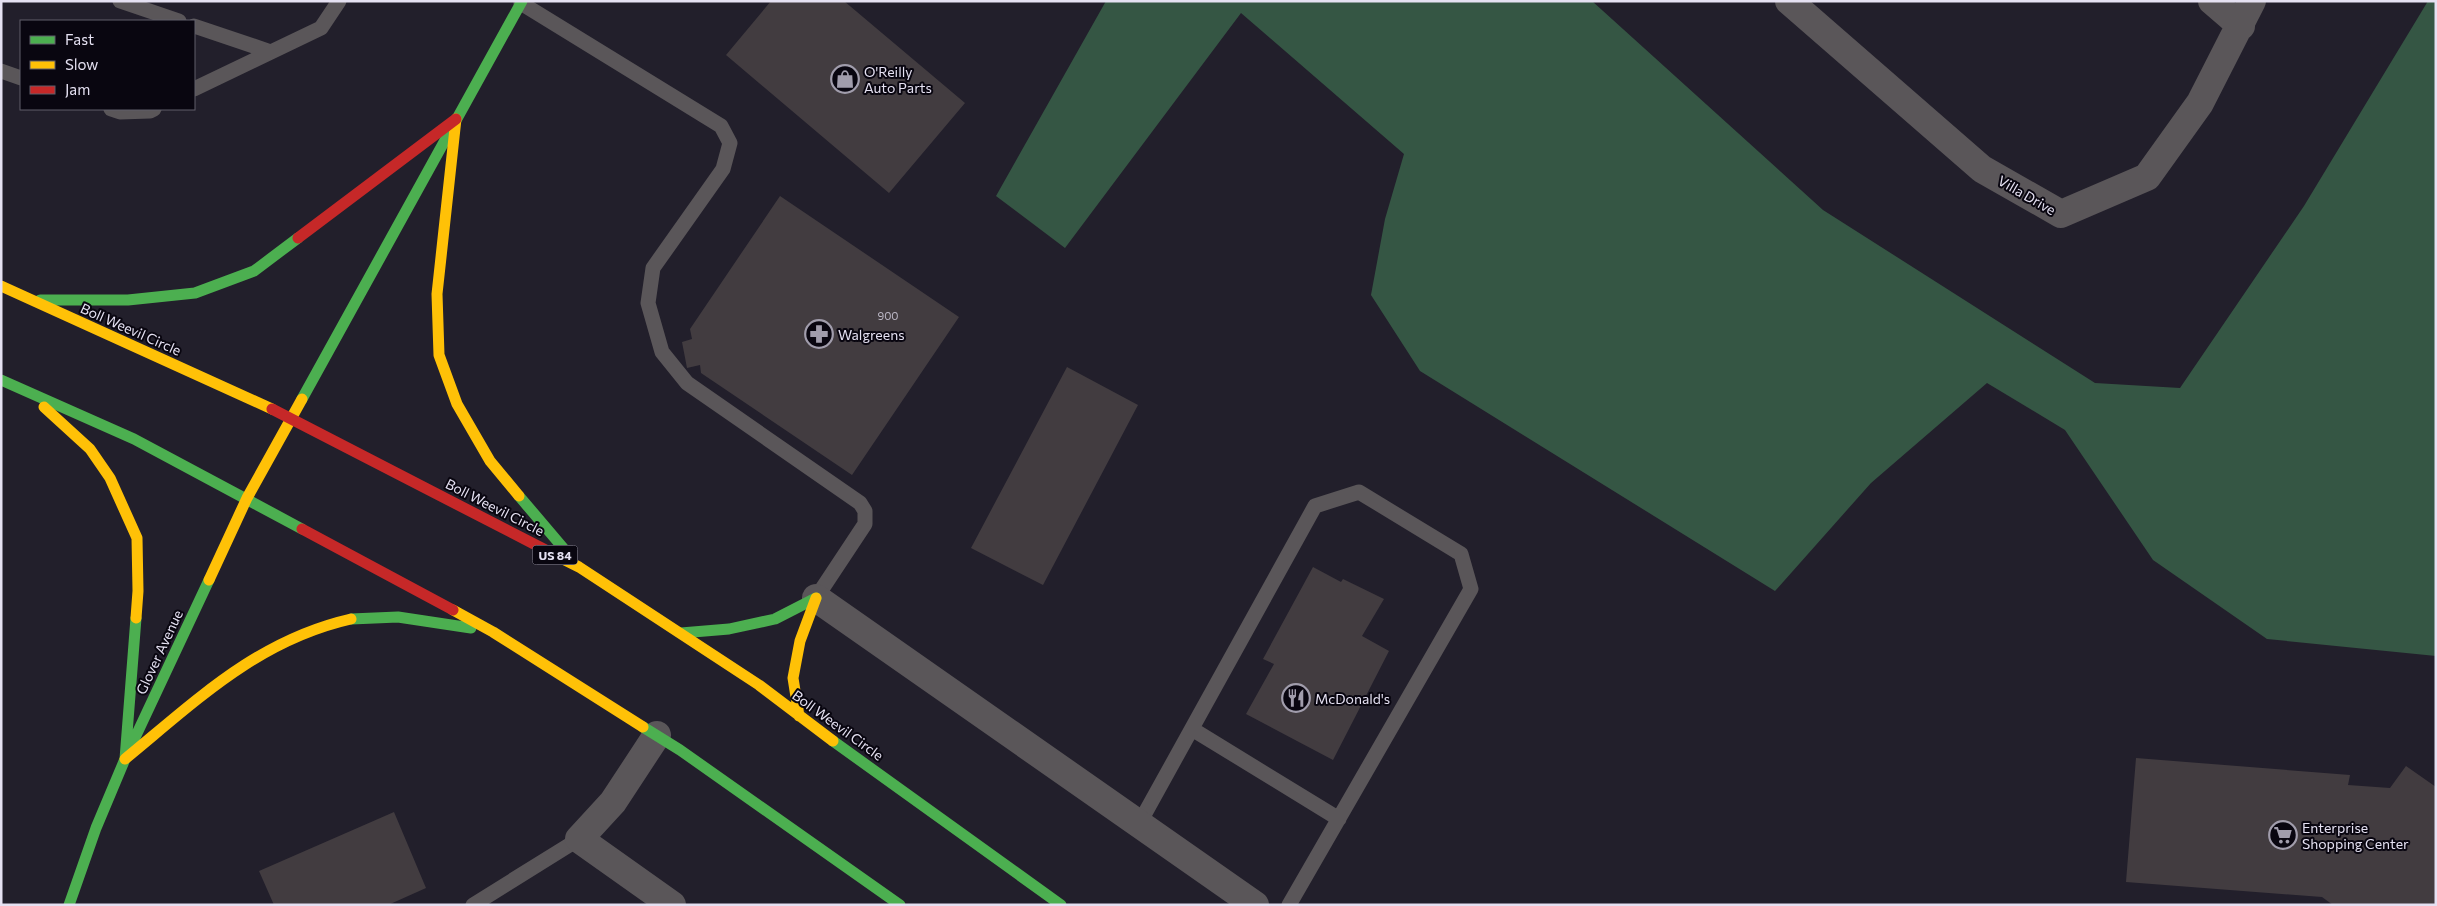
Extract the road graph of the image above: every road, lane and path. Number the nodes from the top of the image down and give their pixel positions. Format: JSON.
{"nodes":[{"id":1,"x":120,"y":1,"type":"edge"},
{"id":2,"x":339,"y":1,"type":"edge"},
{"id":3,"x":1789,"y":1,"type":"edge"},
{"id":4,"x":2212,"y":1,"type":"edge"},
{"id":5,"x":2252,"y":1,"type":"edge"},
{"id":6,"x":522,"y":2,"type":"edge"},
{"id":7,"x":176,"y":20,"type":"edge"},
{"id":8,"x":195,"y":26,"type":"edge"},
{"id":9,"x":2241,"y":26,"type":"junction"},
{"id":10,"x":270,"y":52,"type":"junction"},
{"id":11,"x":1,"y":71,"type":"edge"},
{"id":12,"x":20,"y":78,"type":"edge"},
{"id":13,"x":195,"y":89,"type":"edge"},
{"id":14,"x":114,"y":110,"type":"edge"},
{"id":15,"x":152,"y":110,"type":"edge"},
{"id":16,"x":456,"y":119,"type":"junction"},
{"id":17,"x":1,"y":286,"type":"edge"},
{"id":18,"x":30,"y":300,"type":"junction"},
{"id":19,"x":1,"y":380,"type":"edge"},
{"id":20,"x":27,"y":391,"type":"junction"},
{"id":21,"x":292,"y":418,"type":"junction"},
{"id":22,"x":247,"y":498,"type":"junction"},
{"id":23,"x":579,"y":567,"type":"junction"},
{"id":24,"x":816,"y":598,"type":"junction"},
{"id":25,"x":493,"y":632,"type":"junction"},
{"id":26,"x":682,"y":633,"type":"junction"},
{"id":27,"x":800,"y":716,"type":"junction"},
{"id":28,"x":1192,"y":729,"type":"junction"},
{"id":29,"x":657,"y":735,"type":"junction"},
{"id":30,"x":125,"y":759,"type":"junction"},
{"id":31,"x":1339,"y":818,"type":"junction"},
{"id":32,"x":1139,"y":824,"type":"junction"},
{"id":33,"x":579,"y":839,"type":"junction"},
{"id":34,"x":69,"y":905,"type":"edge"},
{"id":35,"x":473,"y":905,"type":"edge"},
{"id":36,"x":672,"y":905,"type":"edge"},
{"id":37,"x":900,"y":905,"type":"edge"},
{"id":38,"x":1061,"y":905,"type":"edge"},
{"id":39,"x":1255,"y":905,"type":"edge"},
{"id":40,"x":1289,"y":905,"type":"edge"}],
"edges":[{"from":1,"to":7,"type":"lane"},
{"from":2,"to":10,"type":"lane"},
{"from":3,"to":9,"type":"street","name":"Villa Drive"},
{"from":4,"to":9,"type":"street"},
{"from":5,"to":9,"type":"street","name":"Villa Drive"},
{"from":6,"to":16,"type":"main road","name":"Glover Avenue"},
{"from":6,"to":24,"type":"lane"},
{"from":8,"to":10,"type":"lane"},
{"from":10,"to":13,"type":"lane"},
{"from":11,"to":12,"type":"lane"},
{"from":14,"to":15,"type":"lane"},
{"from":16,"to":18,"type":"main road"},
{"from":16,"to":21,"type":"main road","name":"Glover Avenue"},
{"from":16,"to":23,"type":"main road"},
{"from":17,"to":18,"type":"main road","name":"Boll Weevil Circle","number":"US 84"},
{"from":18,"to":21,"type":"main road","name":"Boll Weevil Circle","number":"US 84"},
{"from":19,"to":20,"type":"main road"},
{"from":20,"to":22,"type":"main road"},
{"from":20,"to":30,"type":"main road"},
{"from":21,"to":22,"type":"main road","name":"Glover Avenue"},
{"from":21,"to":23,"type":"main road","name":"Boll Weevil Circle","number":"US 84"},
{"from":22,"to":25,"type":"main road"},
{"from":22,"to":30,"type":"main road","name":"Glover Avenue"},
{"from":23,"to":26,"type":"main road","name":"Boll Weevil Circle","number":"US 84"},
{"from":24,"to":26,"type":"main road"},
{"from":24,"to":27,"type":"main road"},
{"from":24,"to":32,"type":"street"},
{"from":25,"to":29,"type":"main road"},
{"from":25,"to":30,"type":"main road"},
{"from":26,"to":27,"type":"main road","name":"Boll Weevil Circle","number":"US 84"},
{"from":27,"to":38,"type":"main road","name":"Boll Weevil Circle","number":"US 84"},
{"from":28,"to":31,"type":"lane"},
{"from":28,"to":31,"type":"lane"},
{"from":28,"to":32,"type":"lane"},
{"from":29,"to":33,"type":"street"},
{"from":29,"to":37,"type":"main road"},
{"from":30,"to":34,"type":"main road","name":"Glover Avenue"},
{"from":31,"to":40,"type":"lane"},
{"from":32,"to":39,"type":"street"},
{"from":33,"to":35,"type":"lane"},
{"from":33,"to":36,"type":"street"}]}
